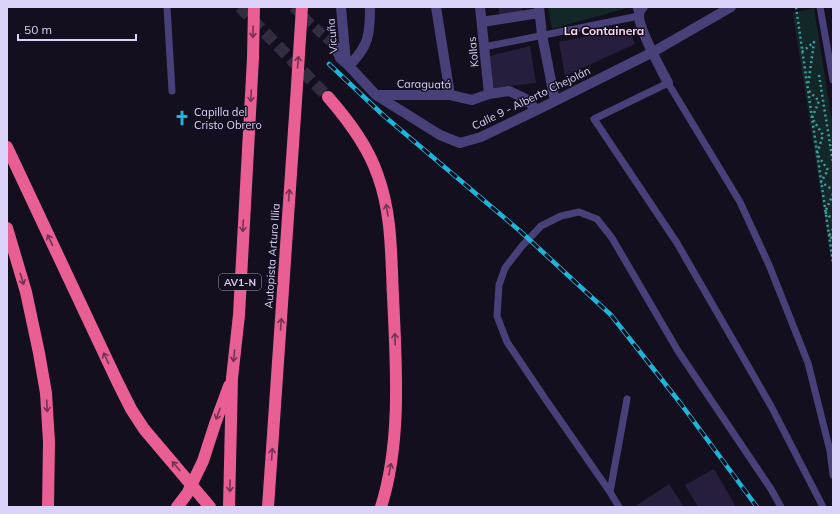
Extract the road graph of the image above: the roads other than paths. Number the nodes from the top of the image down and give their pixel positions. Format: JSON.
{"nodes":[{"id":1,"x":167,"y":7,"type":"edge"},
{"id":2,"x":254,"y":7,"type":"edge"},
{"id":3,"x":302,"y":7,"type":"edge"},
{"id":4,"x":341,"y":7,"type":"edge"},
{"id":5,"x":370,"y":7,"type":"edge"},
{"id":6,"x":436,"y":7,"type":"edge"},
{"id":7,"x":480,"y":7,"type":"edge"},
{"id":8,"x":731,"y":7,"type":"edge"},
{"id":9,"x":820,"y":7,"type":"edge"},
{"id":10,"x":539,"y":10,"type":"edge"},
{"id":11,"x":639,"y":10,"type":"edge"},
{"id":12,"x":482,"y":22,"type":"junction"},
{"id":13,"x":542,"y":35,"type":"junction"},
{"id":14,"x":335,"y":46,"type":"tunnel mouth"},
{"id":15,"x":484,"y":46,"type":"junction"},
{"id":16,"x":653,"y":52,"type":"junction"},
{"id":17,"x":348,"y":65,"type":"junction"},
{"id":18,"x":833,"y":80,"type":"edge"},
{"id":19,"x":668,"y":83,"type":"junction"},
{"id":20,"x":172,"y":91,"type":"dead end"},
{"id":21,"x":489,"y":94,"type":"junction"},
{"id":22,"x":376,"y":95,"type":"junction"},
{"id":23,"x":450,"y":95,"type":"junction"},
{"id":24,"x":328,"y":97,"type":"tunnel mouth"},
{"id":25,"x":555,"y":101,"type":"junction"},
{"id":26,"x":537,"y":110,"type":"junction"},
{"id":27,"x":7,"y":147,"type":"edge"},
{"id":28,"x":7,"y":228,"type":"edge"},
{"id":29,"x":232,"y":378,"type":"junction"},
{"id":30,"x":627,"y":399,"type":"dead end"},
{"id":31,"x":833,"y":475,"type":"edge"},
{"id":32,"x":610,"y":492,"type":"junction"},
{"id":33,"x":48,"y":507,"type":"edge"},
{"id":34,"x":177,"y":507,"type":"edge"},
{"id":35,"x":210,"y":507,"type":"edge"},
{"id":36,"x":229,"y":507,"type":"edge"},
{"id":37,"x":268,"y":507,"type":"edge"},
{"id":38,"x":381,"y":507,"type":"edge"},
{"id":39,"x":619,"y":507,"type":"edge"},
{"id":40,"x":781,"y":507,"type":"edge"},
{"id":41,"x":823,"y":507,"type":"edge"}],
"edges":[{"from":1,"to":20,"type":"lane"},
{"from":2,"to":29,"type":"highway","number":"AV1-N","one_way":true,"bridge":true},
{"from":37,"to":3,"type":"highway","name":"Autopista Arturo Illia","one_way":true,"bridge":true},
{"from":4,"to":17,"type":"street","name":"Vicuña"},
{"from":5,"to":17,"type":"street"},
{"from":6,"to":23,"type":"street"},
{"from":7,"to":12,"type":"street","name":"Kollas"},
{"from":8,"to":16,"type":"street","name":"Calle 9 - Alberto Chejolán"},
{"from":9,"to":18,"type":"lane"},
{"from":10,"to":12,"type":"street"},
{"from":10,"to":13,"type":"street"},
{"from":11,"to":13,"type":"lane"},
{"from":11,"to":16,"type":"street"},
{"from":12,"to":15,"type":"street","name":"Kollas"},
{"from":13,"to":15,"type":"lane"},
{"from":13,"to":25,"type":"street"},
{"from":14,"to":17,"type":"street","name":"Calle 9 - Alberto Chejolán"},
{"from":15,"to":21,"type":"street","name":"Kollas"},
{"from":16,"to":19,"type":"street"},
{"from":16,"to":25,"type":"street","name":"Calle 9 - Alberto Chejolán"},
{"from":17,"to":22,"type":"street","name":"Calle 9 - Alberto Chejolán"},
{"from":19,"to":31,"type":"lane"},
{"from":19,"to":41,"type":"lane"},
{"from":21,"to":23,"type":"street","name":"Caraguatá"},
{"from":21,"to":26,"type":"street","name":"Caraguatá"},
{"from":22,"to":23,"type":"street","name":"Caraguatá"},
{"from":22,"to":26,"type":"street","name":"Calle 9 - Alberto Chejolán"},
{"from":38,"to":24,"type":"highway","one_way":true},
{"from":25,"to":26,"type":"street","name":"Calle 9 - Alberto Chejolán"},
{"from":35,"to":27,"type":"highway","one_way":true,"bridge":true},
{"from":28,"to":33,"type":"highway","one_way":true},
{"from":29,"to":34,"type":"highway","one_way":true},
{"from":29,"to":36,"type":"highway","number":"AV1-N","one_way":true},
{"from":30,"to":32,"type":"lane"},
{"from":32,"to":39,"type":"lane"},
{"from":32,"to":40,"type":"lane"}]}
